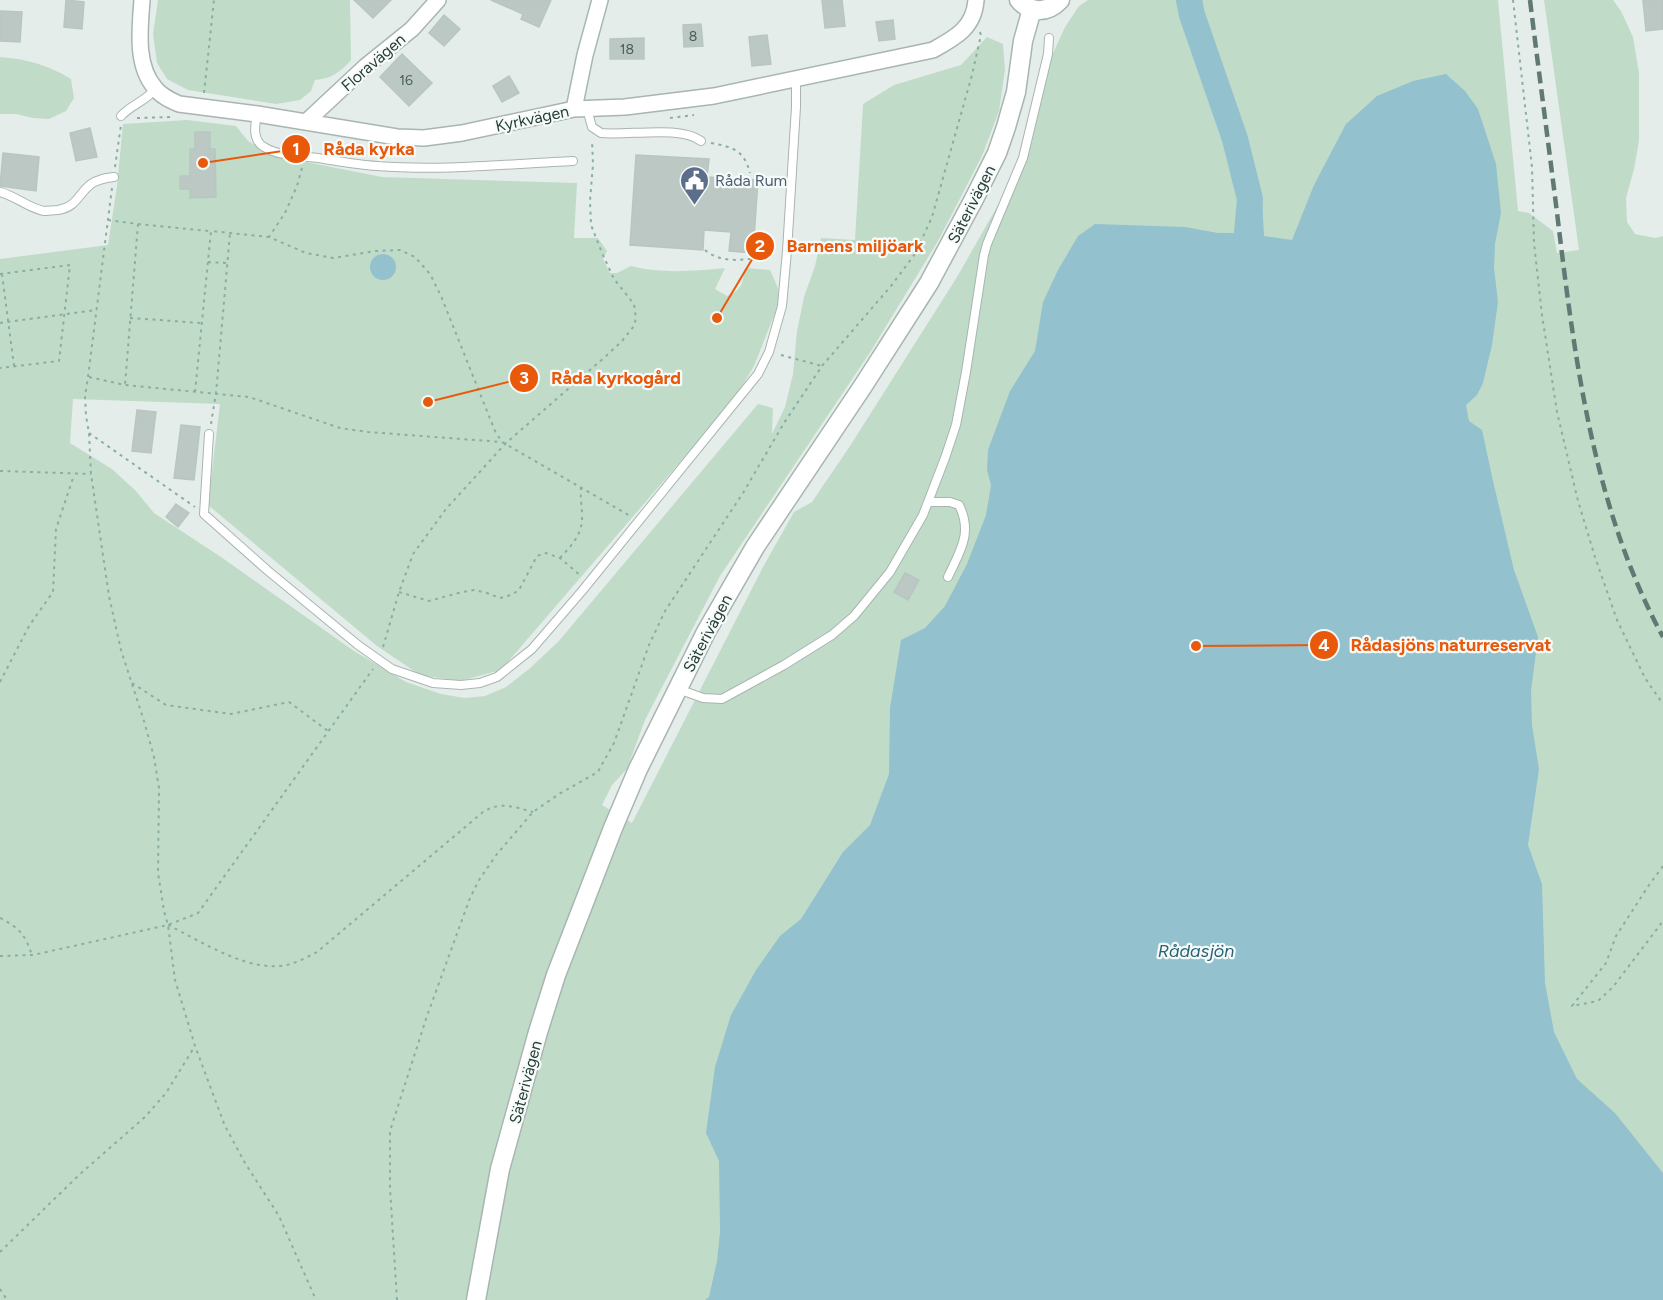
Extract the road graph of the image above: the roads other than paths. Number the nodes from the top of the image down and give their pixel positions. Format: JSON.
{"nodes":[{"id":1,"x":142,"y":0,"type":"edge"},
{"id":2,"x":438,"y":0,"type":"edge"},
{"id":3,"x":600,"y":0,"type":"edge"},
{"id":4,"x":976,"y":0,"type":"edge"},
{"id":5,"x":1060,"y":0,"type":"edge"},
{"id":6,"x":1025,"y":5,"type":"edge"},
{"id":7,"x":1049,"y":38,"type":"dead end"},
{"id":8,"x":796,"y":79,"type":"junction"},
{"id":9,"x":155,"y":89,"type":"junction"},
{"id":10,"x":581,"y":109,"type":"junction"},
{"id":11,"x":257,"y":114,"type":"junction"},
{"id":12,"x":123,"y":118,"type":"road end"},
{"id":13,"x":306,"y":122,"type":"junction"},
{"id":14,"x":701,"y":141,"type":"road end"},
{"id":15,"x":573,"y":161,"type":"dead end"},
{"id":16,"x":114,"y":177,"type":"road end"},
{"id":17,"x":0,"y":192,"type":"edge"},
{"id":18,"x":209,"y":434,"type":"road end"},
{"id":19,"x":929,"y":502,"type":"junction"},
{"id":20,"x":948,"y":577,"type":"dead end"},
{"id":21,"x":677,"y":689,"type":"junction"},
{"id":22,"x":476,"y":1300,"type":"edge"}],
"edges":[{"from":1,"to":9,"type":"street"},
{"from":2,"to":13,"type":"street","name":"Floravägen"},
{"from":3,"to":10,"type":"street"},
{"from":4,"to":8,"type":"street","name":"Kyrkvägen"},
{"from":5,"to":6,"type":"street"},
{"from":6,"to":21,"type":"street","name":"Säterivägen"},
{"from":7,"to":19,"type":"lane"},
{"from":8,"to":10,"type":"street","name":"Kyrkvägen"},
{"from":8,"to":18,"type":"lane"},
{"from":9,"to":11,"type":"street","name":"Kyrkvägen"},
{"from":9,"to":12,"type":"lane"},
{"from":10,"to":13,"type":"street","name":"Kyrkvägen"},
{"from":10,"to":14,"type":"lane"},
{"from":11,"to":13,"type":"street","name":"Kyrkvägen"},
{"from":11,"to":15,"type":"lane"},
{"from":16,"to":17,"type":"lane"},
{"from":19,"to":20,"type":"lane"},
{"from":19,"to":21,"type":"lane"},
{"from":21,"to":22,"type":"street","name":"Säterivägen"}]}
